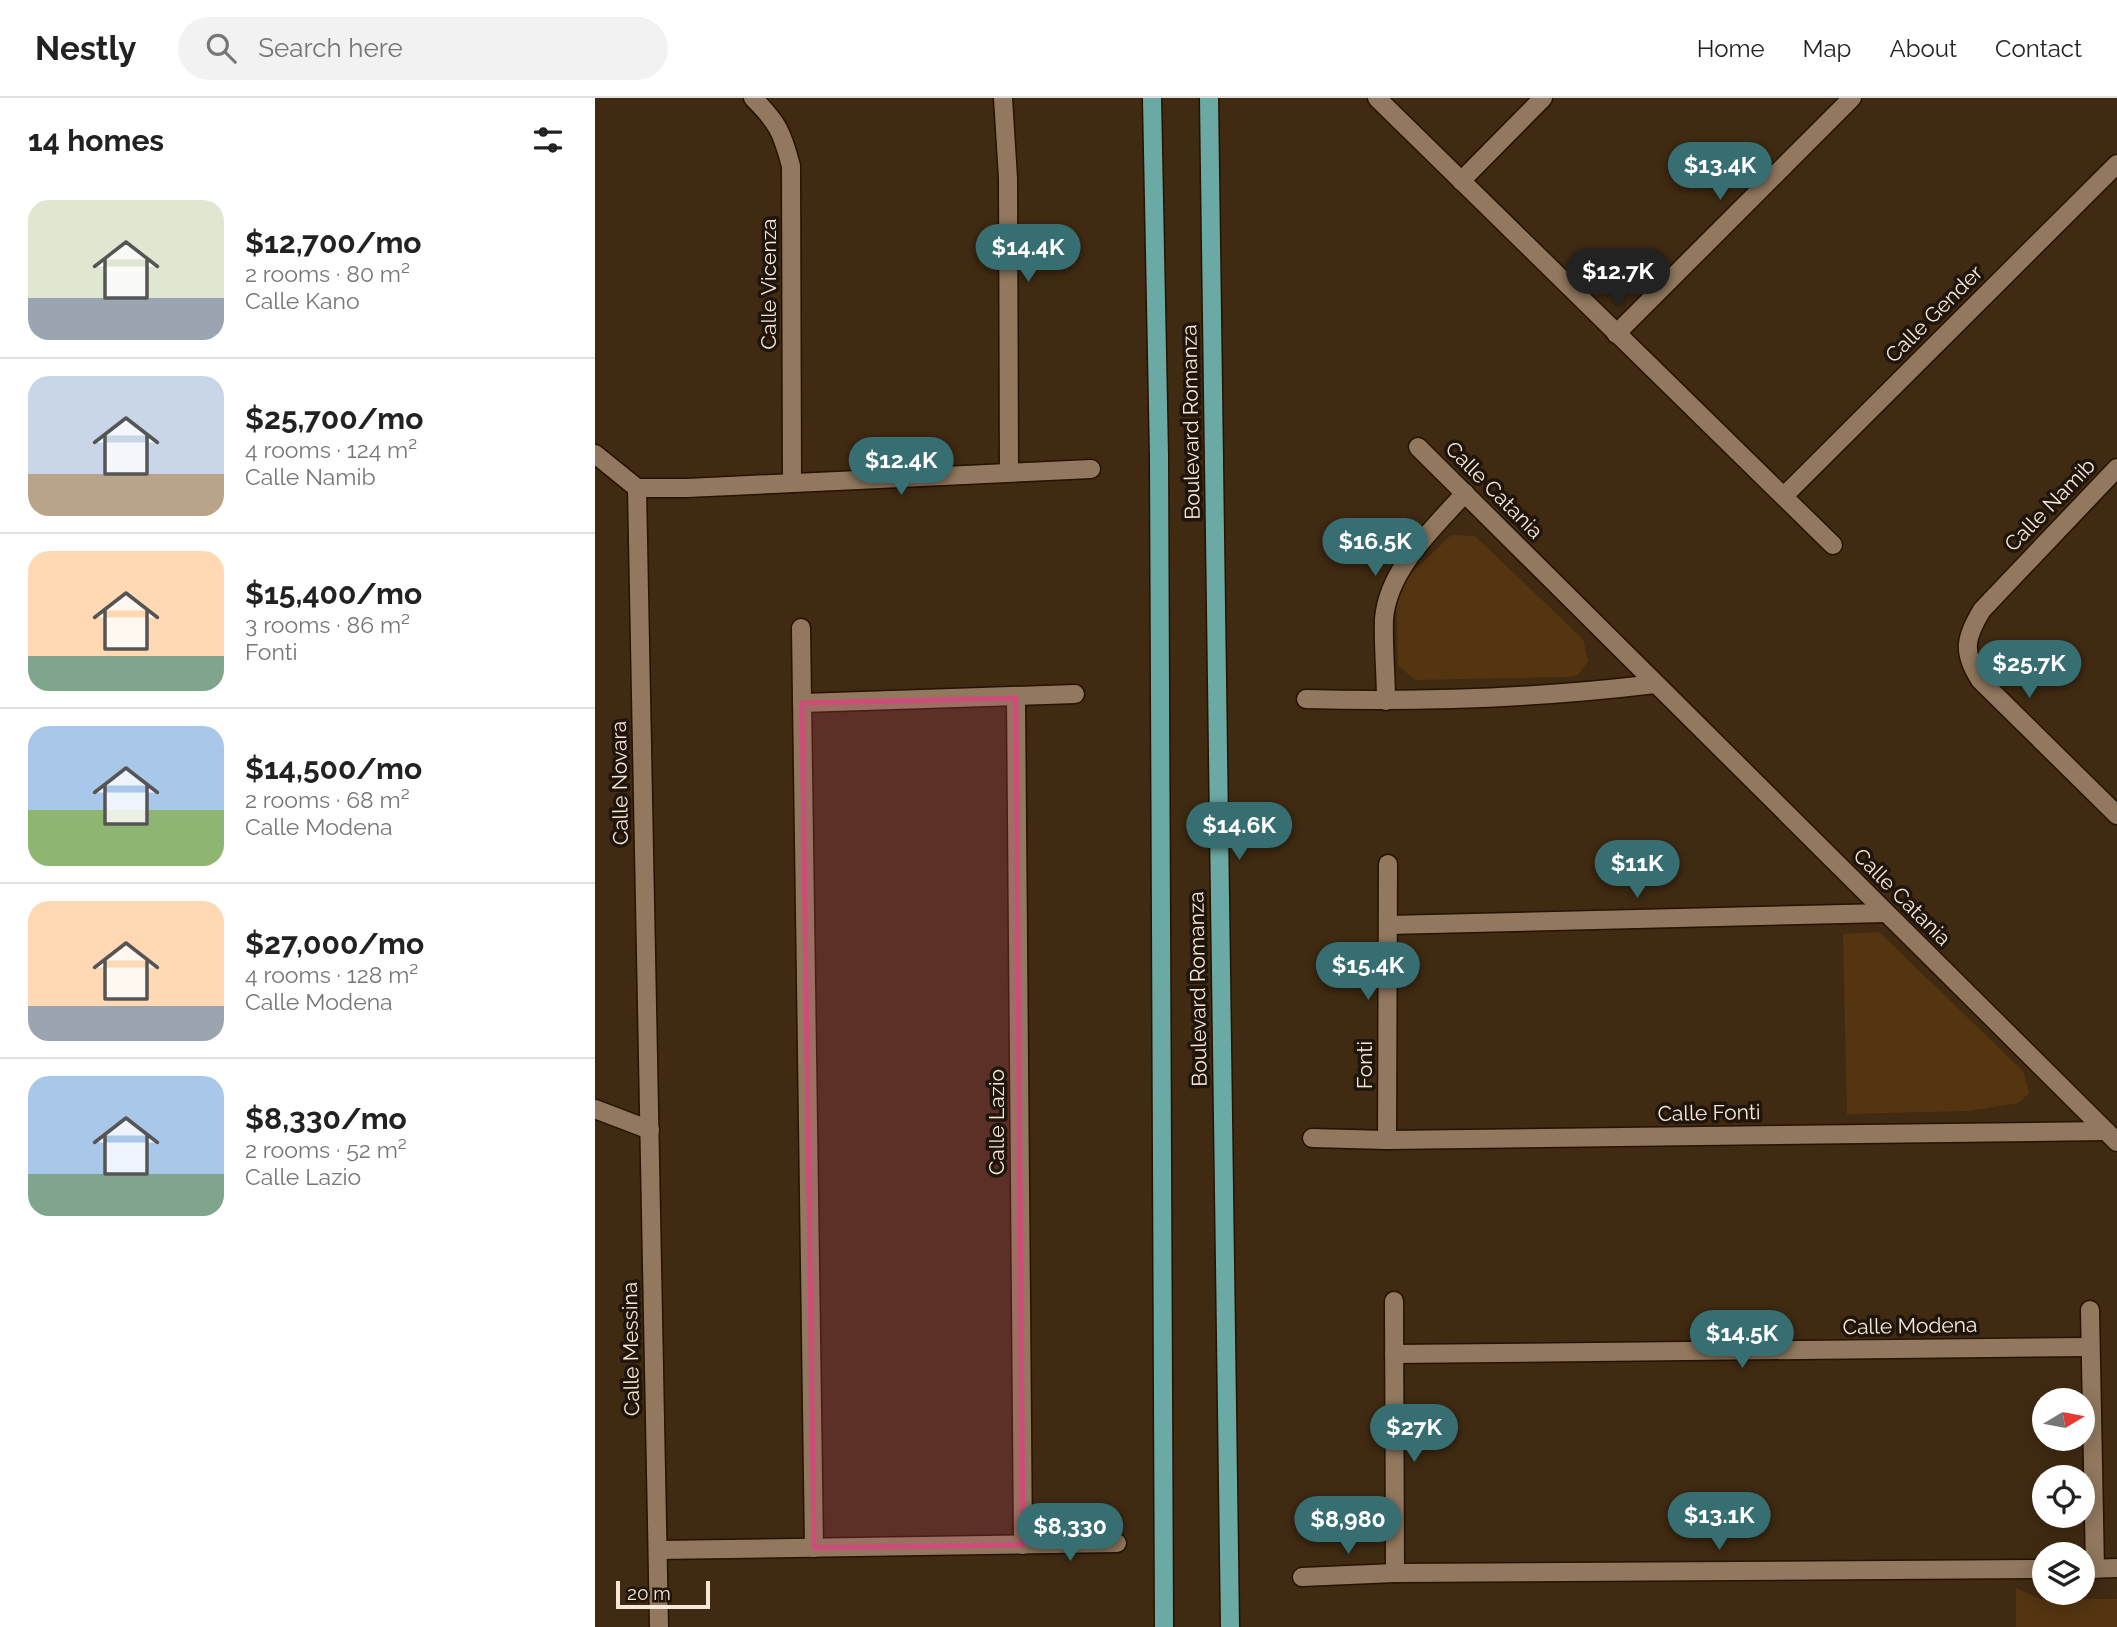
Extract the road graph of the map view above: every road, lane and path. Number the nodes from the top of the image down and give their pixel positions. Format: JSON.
{"nodes":[{"id":1,"x":753,"y":98,"type":"edge"},
{"id":2,"x":1003,"y":98,"type":"edge"},
{"id":3,"x":1152,"y":98,"type":"edge"},
{"id":4,"x":1209,"y":98,"type":"edge"},
{"id":5,"x":1377,"y":98,"type":"edge"},
{"id":6,"x":1543,"y":98,"type":"edge"},
{"id":7,"x":1851,"y":98,"type":"edge"},
{"id":8,"x":2117,"y":164,"type":"edge"},
{"id":9,"x":1461,"y":181,"type":"junction"},
{"id":10,"x":1616,"y":334,"type":"junction"},
{"id":11,"x":1418,"y":447,"type":"dead end"},
{"id":12,"x":595,"y":454,"type":"edge"},
{"id":13,"x":1091,"y":468,"type":"dead end"},
{"id":14,"x":2117,"y":468,"type":"edge"},
{"id":15,"x":1009,"y":472,"type":"junction"},
{"id":16,"x":792,"y":483,"type":"junction"},
{"id":17,"x":637,"y":488,"type":"junction"},
{"id":18,"x":1465,"y":494,"type":"junction"},
{"id":19,"x":1784,"y":496,"type":"junction"},
{"id":20,"x":1833,"y":545,"type":"dead end"},
{"id":21,"x":801,"y":628,"type":"dead end"},
{"id":22,"x":1655,"y":684,"type":"junction"},
{"id":23,"x":1075,"y":694,"type":"dead end"},
{"id":24,"x":1016,"y":698,"type":"junction"},
{"id":25,"x":1306,"y":699,"type":"dead end"},
{"id":26,"x":1386,"y":701,"type":"junction"},
{"id":27,"x":802,"y":702,"type":"junction"},
{"id":28,"x":2114,"y":805,"type":"edge"},
{"id":29,"x":1388,"y":864,"type":"dead end"},
{"id":30,"x":1886,"y":913,"type":"junction"},
{"id":31,"x":1388,"y":925,"type":"junction"},
{"id":32,"x":595,"y":1109,"type":"edge"},
{"id":33,"x":650,"y":1130,"type":"junction"},
{"id":34,"x":2112,"y":1137,"type":"edge"},
{"id":35,"x":1312,"y":1138,"type":"dead end"},
{"id":36,"x":1387,"y":1140,"type":"junction"},
{"id":37,"x":1394,"y":1301,"type":"dead end"},
{"id":38,"x":2091,"y":1310,"type":"dead end"},
{"id":39,"x":2089,"y":1346,"type":"junction"},
{"id":40,"x":1394,"y":1354,"type":"junction"},
{"id":41,"x":2089,"y":1542,"type":"edge"},
{"id":42,"x":1117,"y":1544,"type":"dead end"},
{"id":43,"x":1023,"y":1545,"type":"junction"},
{"id":44,"x":814,"y":1548,"type":"junction"},
{"id":45,"x":658,"y":1550,"type":"junction"},
{"id":46,"x":2117,"y":1568,"type":"edge"},
{"id":47,"x":2032,"y":1569,"type":"edge"},
{"id":48,"x":2095,"y":1569,"type":"edge"},
{"id":49,"x":1395,"y":1573,"type":"junction"},
{"id":50,"x":1302,"y":1577,"type":"dead end"},
{"id":51,"x":659,"y":1627,"type":"edge"},
{"id":52,"x":1164,"y":1627,"type":"edge"},
{"id":53,"x":1230,"y":1627,"type":"edge"}],
"edges":[{"from":1,"to":16,"type":"street","name":"Calle Vicenza"},
{"from":2,"to":15,"type":"street"},
{"from":3,"to":52,"type":"main road","name":"Boulevard Romanza"},
{"from":4,"to":53,"type":"main road","name":"Boulevard Romanza"},
{"from":5,"to":9,"type":"street"},
{"from":6,"to":9,"type":"street"},
{"from":7,"to":10,"type":"street"},
{"from":8,"to":19,"type":"street","name":"Calle Gender"},
{"from":9,"to":10,"type":"street"},
{"from":10,"to":19,"type":"street"},
{"from":11,"to":18,"type":"street","name":"Calle Catania"},
{"from":12,"to":17,"type":"street"},
{"from":13,"to":15,"type":"street"},
{"from":14,"to":28,"type":"street","name":"Calle Namib"},
{"from":15,"to":16,"type":"street"},
{"from":16,"to":17,"type":"street"},
{"from":17,"to":33,"type":"street","name":"Calle Novara"},
{"from":18,"to":22,"type":"street","name":"Calle Catania"},
{"from":18,"to":26,"type":"street"},
{"from":19,"to":20,"type":"street"},
{"from":21,"to":27,"type":"street"},
{"from":22,"to":26,"type":"street"},
{"from":22,"to":30,"type":"street","name":"Calle Catania"},
{"from":23,"to":24,"type":"street"},
{"from":24,"to":27,"type":"street"},
{"from":24,"to":43,"type":"street","name":"Calle Lazio"},
{"from":25,"to":26,"type":"street"},
{"from":27,"to":44,"type":"street"},
{"from":29,"to":31,"type":"street","name":"Fonti"},
{"from":30,"to":31,"type":"street"},
{"from":30,"to":34,"type":"street","name":"Calle Catania"},
{"from":31,"to":36,"type":"street","name":"Fonti"},
{"from":32,"to":33,"type":"street"},
{"from":33,"to":45,"type":"street","name":"Calle Messina"},
{"from":34,"to":36,"type":"street","name":"Calle Fonti"},
{"from":35,"to":36,"type":"street","name":"Calle Fonti"},
{"from":37,"to":40,"type":"street"},
{"from":38,"to":39,"type":"street"},
{"from":39,"to":40,"type":"street","name":"Calle Modena"},
{"from":39,"to":41,"type":"street"},
{"from":40,"to":49,"type":"street"},
{"from":42,"to":43,"type":"street"},
{"from":43,"to":44,"type":"street"},
{"from":44,"to":45,"type":"street"},
{"from":45,"to":51,"type":"street","name":"Calle Messina"},
{"from":46,"to":48,"type":"street"},
{"from":47,"to":49,"type":"street"},
{"from":49,"to":50,"type":"street"}]}
